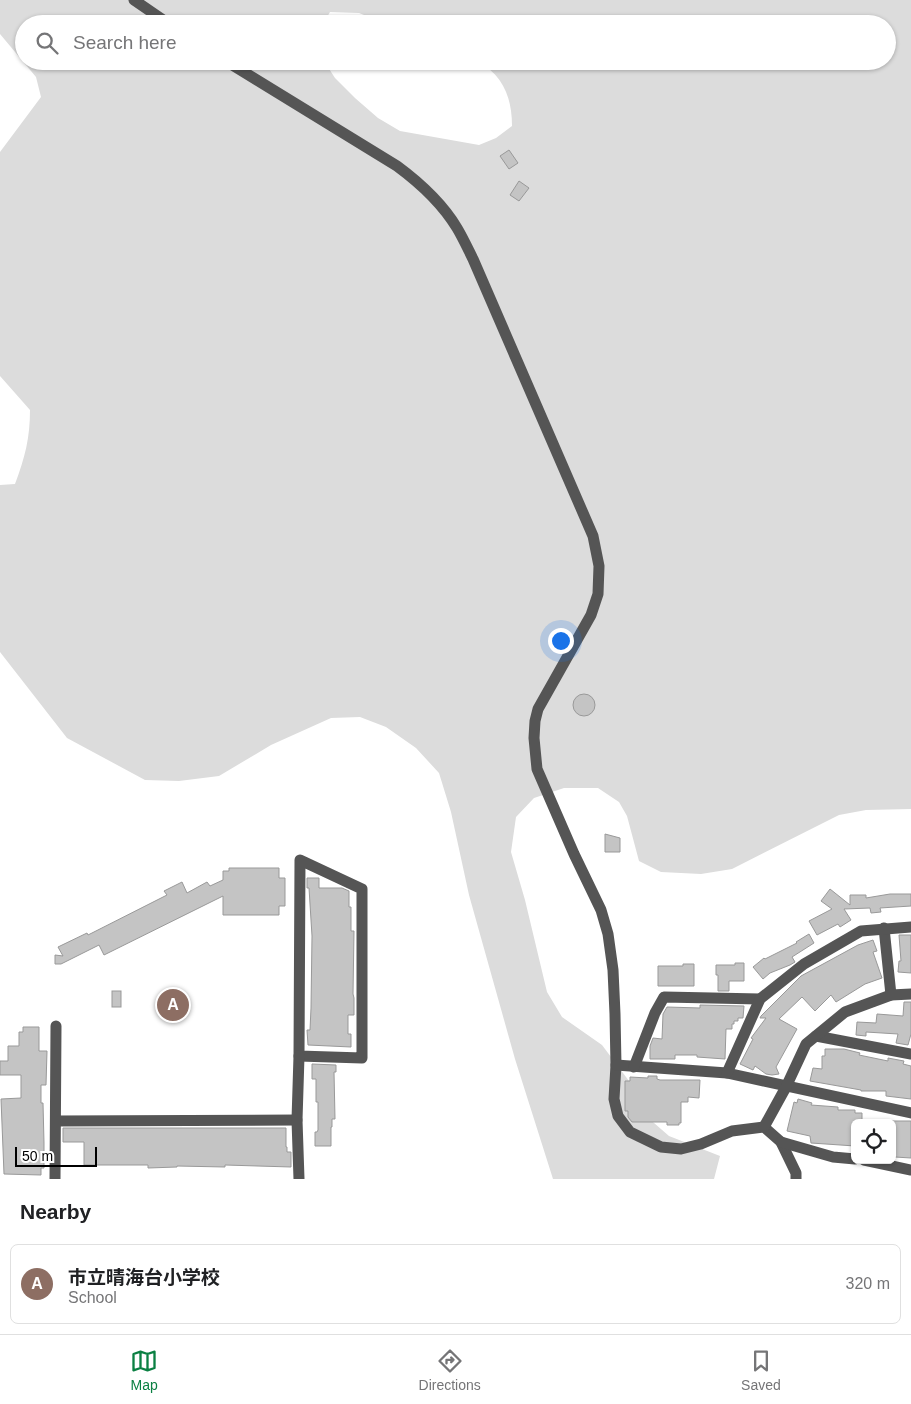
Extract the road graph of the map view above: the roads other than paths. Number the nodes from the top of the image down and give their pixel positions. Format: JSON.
{"nodes":[{"id":1,"x":134,"y":0,"type":"edge"},
{"id":2,"x":156,"y":15,"type":"edge"},
{"id":3,"x":241,"y":70,"type":"edge"},
{"id":4,"x":911,"y":927,"type":"edge"},
{"id":5,"x":884,"y":928,"type":"junction"},
{"id":6,"x":911,"y":994,"type":"edge"},
{"id":7,"x":891,"y":995,"type":"junction"},
{"id":8,"x":760,"y":999,"type":"junction"},
{"id":9,"x":56,"y":1026,"type":"dead end"},
{"id":10,"x":816,"y":1036,"type":"junction"},
{"id":11,"x":911,"y":1054,"type":"edge"},
{"id":12,"x":299,"y":1056,"type":"junction"},
{"id":13,"x":616,"y":1066,"type":"junction"},
{"id":14,"x":634,"y":1067,"type":"junction"},
{"id":15,"x":728,"y":1073,"type":"junction"},
{"id":16,"x":786,"y":1087,"type":"junction"},
{"id":17,"x":911,"y":1113,"type":"edge"},
{"id":18,"x":56,"y":1120,"type":"junction"},
{"id":19,"x":298,"y":1120,"type":"junction"},
{"id":20,"x":764,"y":1127,"type":"junction"},
{"id":21,"x":781,"y":1142,"type":"junction"},
{"id":22,"x":851,"y":1159,"type":"edge"},
{"id":23,"x":883,"y":1164,"type":"edge"},
{"id":24,"x":911,"y":1170,"type":"edge"},
{"id":25,"x":55,"y":1179,"type":"edge"},
{"id":26,"x":290,"y":1179,"type":"edge"},
{"id":27,"x":299,"y":1179,"type":"edge"},
{"id":28,"x":796,"y":1179,"type":"edge"}],
"edges":[{"from":1,"to":2,"type":"street"},
{"from":3,"to":13,"type":"street"},
{"from":4,"to":5,"type":"street"},
{"from":5,"to":7,"type":"street"},
{"from":5,"to":8,"type":"street"},
{"from":6,"to":7,"type":"street"},
{"from":7,"to":10,"type":"street"},
{"from":8,"to":14,"type":"street"},
{"from":8,"to":15,"type":"street"},
{"from":9,"to":18,"type":"street"},
{"from":10,"to":11,"type":"street"},
{"from":10,"to":16,"type":"street"},
{"from":12,"to":12,"type":"street"},
{"from":12,"to":19,"type":"street"},
{"from":13,"to":14,"type":"street"},
{"from":13,"to":20,"type":"street"},
{"from":14,"to":15,"type":"street"},
{"from":15,"to":16,"type":"street"},
{"from":16,"to":17,"type":"street"},
{"from":16,"to":20,"type":"street"},
{"from":18,"to":19,"type":"street"},
{"from":18,"to":25,"type":"street"},
{"from":19,"to":27,"type":"street"},
{"from":20,"to":21,"type":"street"},
{"from":21,"to":22,"type":"street"},
{"from":21,"to":28,"type":"street"},
{"from":23,"to":24,"type":"street"},
{"from":26,"to":27,"type":"street"}]}
